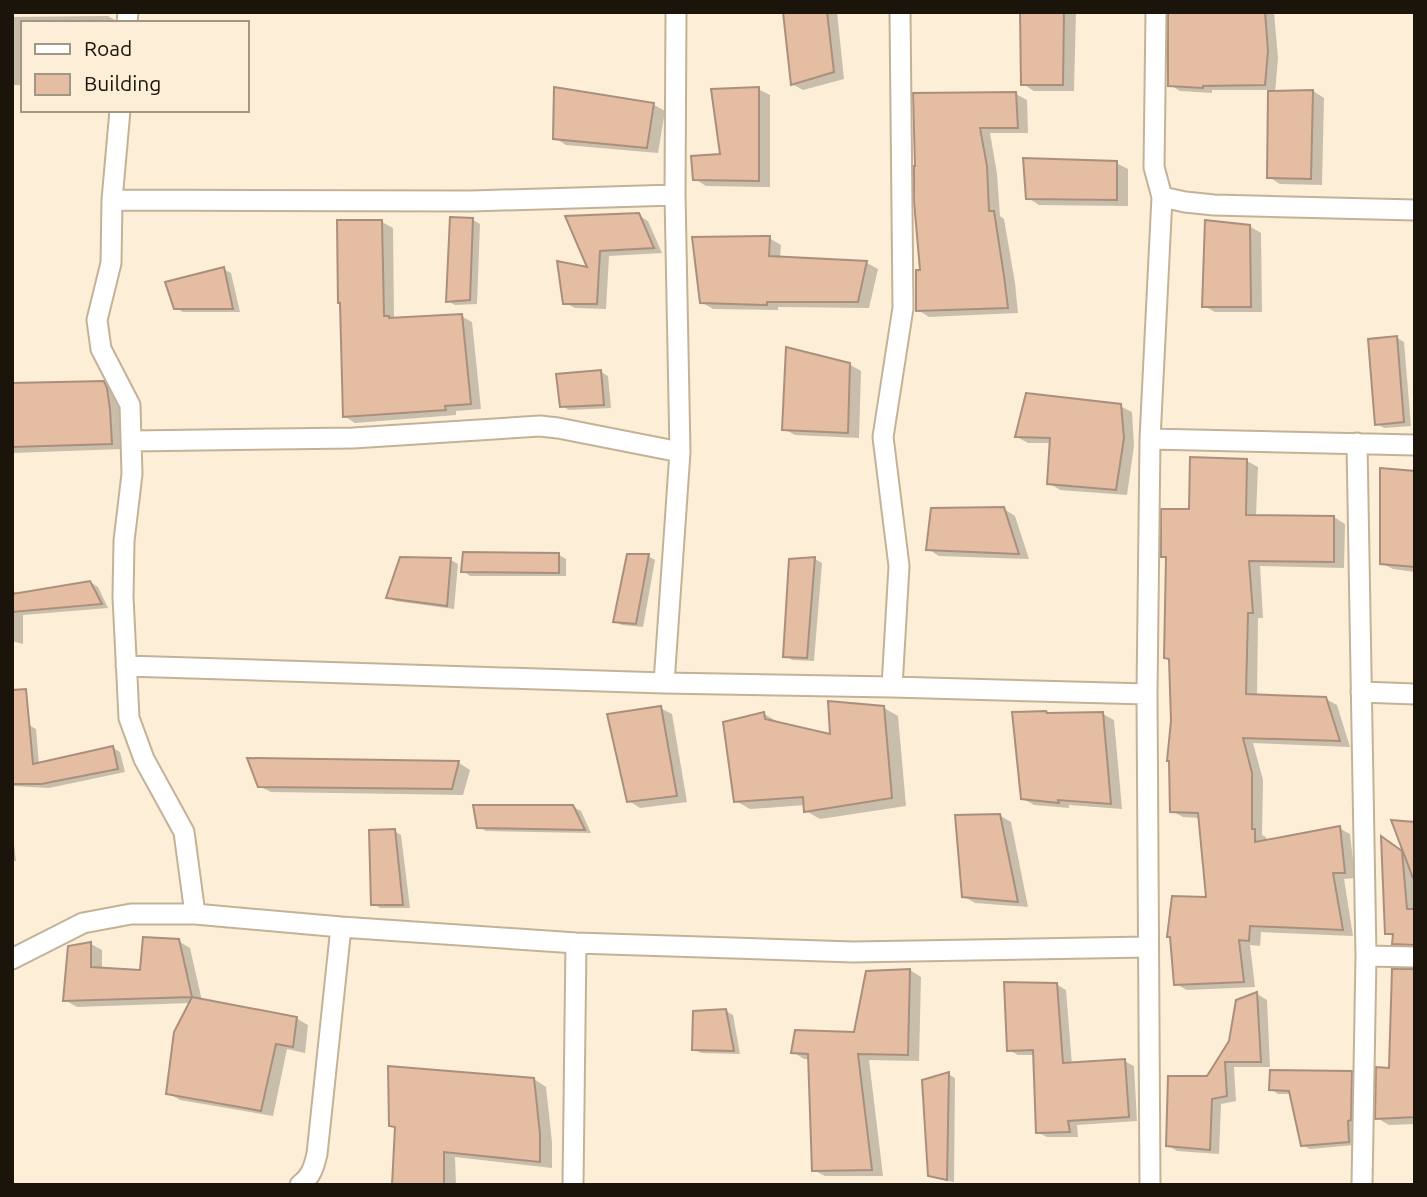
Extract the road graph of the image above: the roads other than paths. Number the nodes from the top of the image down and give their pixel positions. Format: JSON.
{"nodes":[{"id":1,"x":677,"y":12,"type":"edge"},
{"id":2,"x":900,"y":12,"type":"edge"},
{"id":3,"x":1156,"y":12,"type":"edge"},
{"id":4,"x":120,"y":112,"type":"edge"},
{"id":5,"x":675,"y":195,"type":"junction"},
{"id":6,"x":1163,"y":197,"type":"junction"},
{"id":7,"x":112,"y":200,"type":"junction"},
{"id":8,"x":1415,"y":210,"type":"edge"},
{"id":9,"x":1150,"y":439,"type":"junction"},
{"id":10,"x":131,"y":440,"type":"junction"},
{"id":11,"x":1357,"y":443,"type":"junction"},
{"id":12,"x":1415,"y":445,"type":"edge"},
{"id":13,"x":680,"y":452,"type":"junction"},
{"id":14,"x":126,"y":666,"type":"junction"},
{"id":15,"x":664,"y":683,"type":"junction"},
{"id":16,"x":892,"y":687,"type":"junction"},
{"id":17,"x":1361,"y":692,"type":"junction"},
{"id":18,"x":1147,"y":694,"type":"junction"},
{"id":19,"x":1415,"y":694,"type":"edge"},
{"id":20,"x":195,"y":914,"type":"junction"},
{"id":21,"x":341,"y":927,"type":"junction"},
{"id":22,"x":576,"y":943,"type":"junction"},
{"id":23,"x":1148,"y":947,"type":"junction"},
{"id":24,"x":1366,"y":956,"type":"junction"},
{"id":25,"x":1415,"y":957,"type":"edge"},
{"id":26,"x":12,"y":959,"type":"edge"},
{"id":27,"x":300,"y":1185,"type":"edge"},
{"id":28,"x":573,"y":1185,"type":"edge"},
{"id":29,"x":1150,"y":1185,"type":"edge"},
{"id":30,"x":1362,"y":1185,"type":"edge"}],
"edges":[{"from":1,"to":5,"type":"street"},
{"from":2,"to":16,"type":"street"},
{"from":3,"to":6,"type":"street"},
{"from":4,"to":7,"type":"street"},
{"from":5,"to":7,"type":"street"},
{"from":5,"to":13,"type":"street"},
{"from":6,"to":8,"type":"street"},
{"from":6,"to":9,"type":"street"},
{"from":7,"to":10,"type":"street"},
{"from":9,"to":11,"type":"street"},
{"from":9,"to":18,"type":"street"},
{"from":10,"to":13,"type":"street"},
{"from":10,"to":14,"type":"street"},
{"from":11,"to":12,"type":"street"},
{"from":11,"to":17,"type":"street"},
{"from":13,"to":15,"type":"street"},
{"from":14,"to":15,"type":"street"},
{"from":14,"to":20,"type":"street"},
{"from":15,"to":16,"type":"street"},
{"from":16,"to":18,"type":"street"},
{"from":17,"to":19,"type":"street"},
{"from":17,"to":24,"type":"street"},
{"from":18,"to":23,"type":"street"},
{"from":20,"to":21,"type":"street"},
{"from":20,"to":26,"type":"street"},
{"from":21,"to":22,"type":"street"},
{"from":21,"to":27,"type":"street"},
{"from":22,"to":23,"type":"street"},
{"from":22,"to":28,"type":"street"},
{"from":23,"to":29,"type":"street"},
{"from":24,"to":25,"type":"street"},
{"from":24,"to":30,"type":"street"}]}
